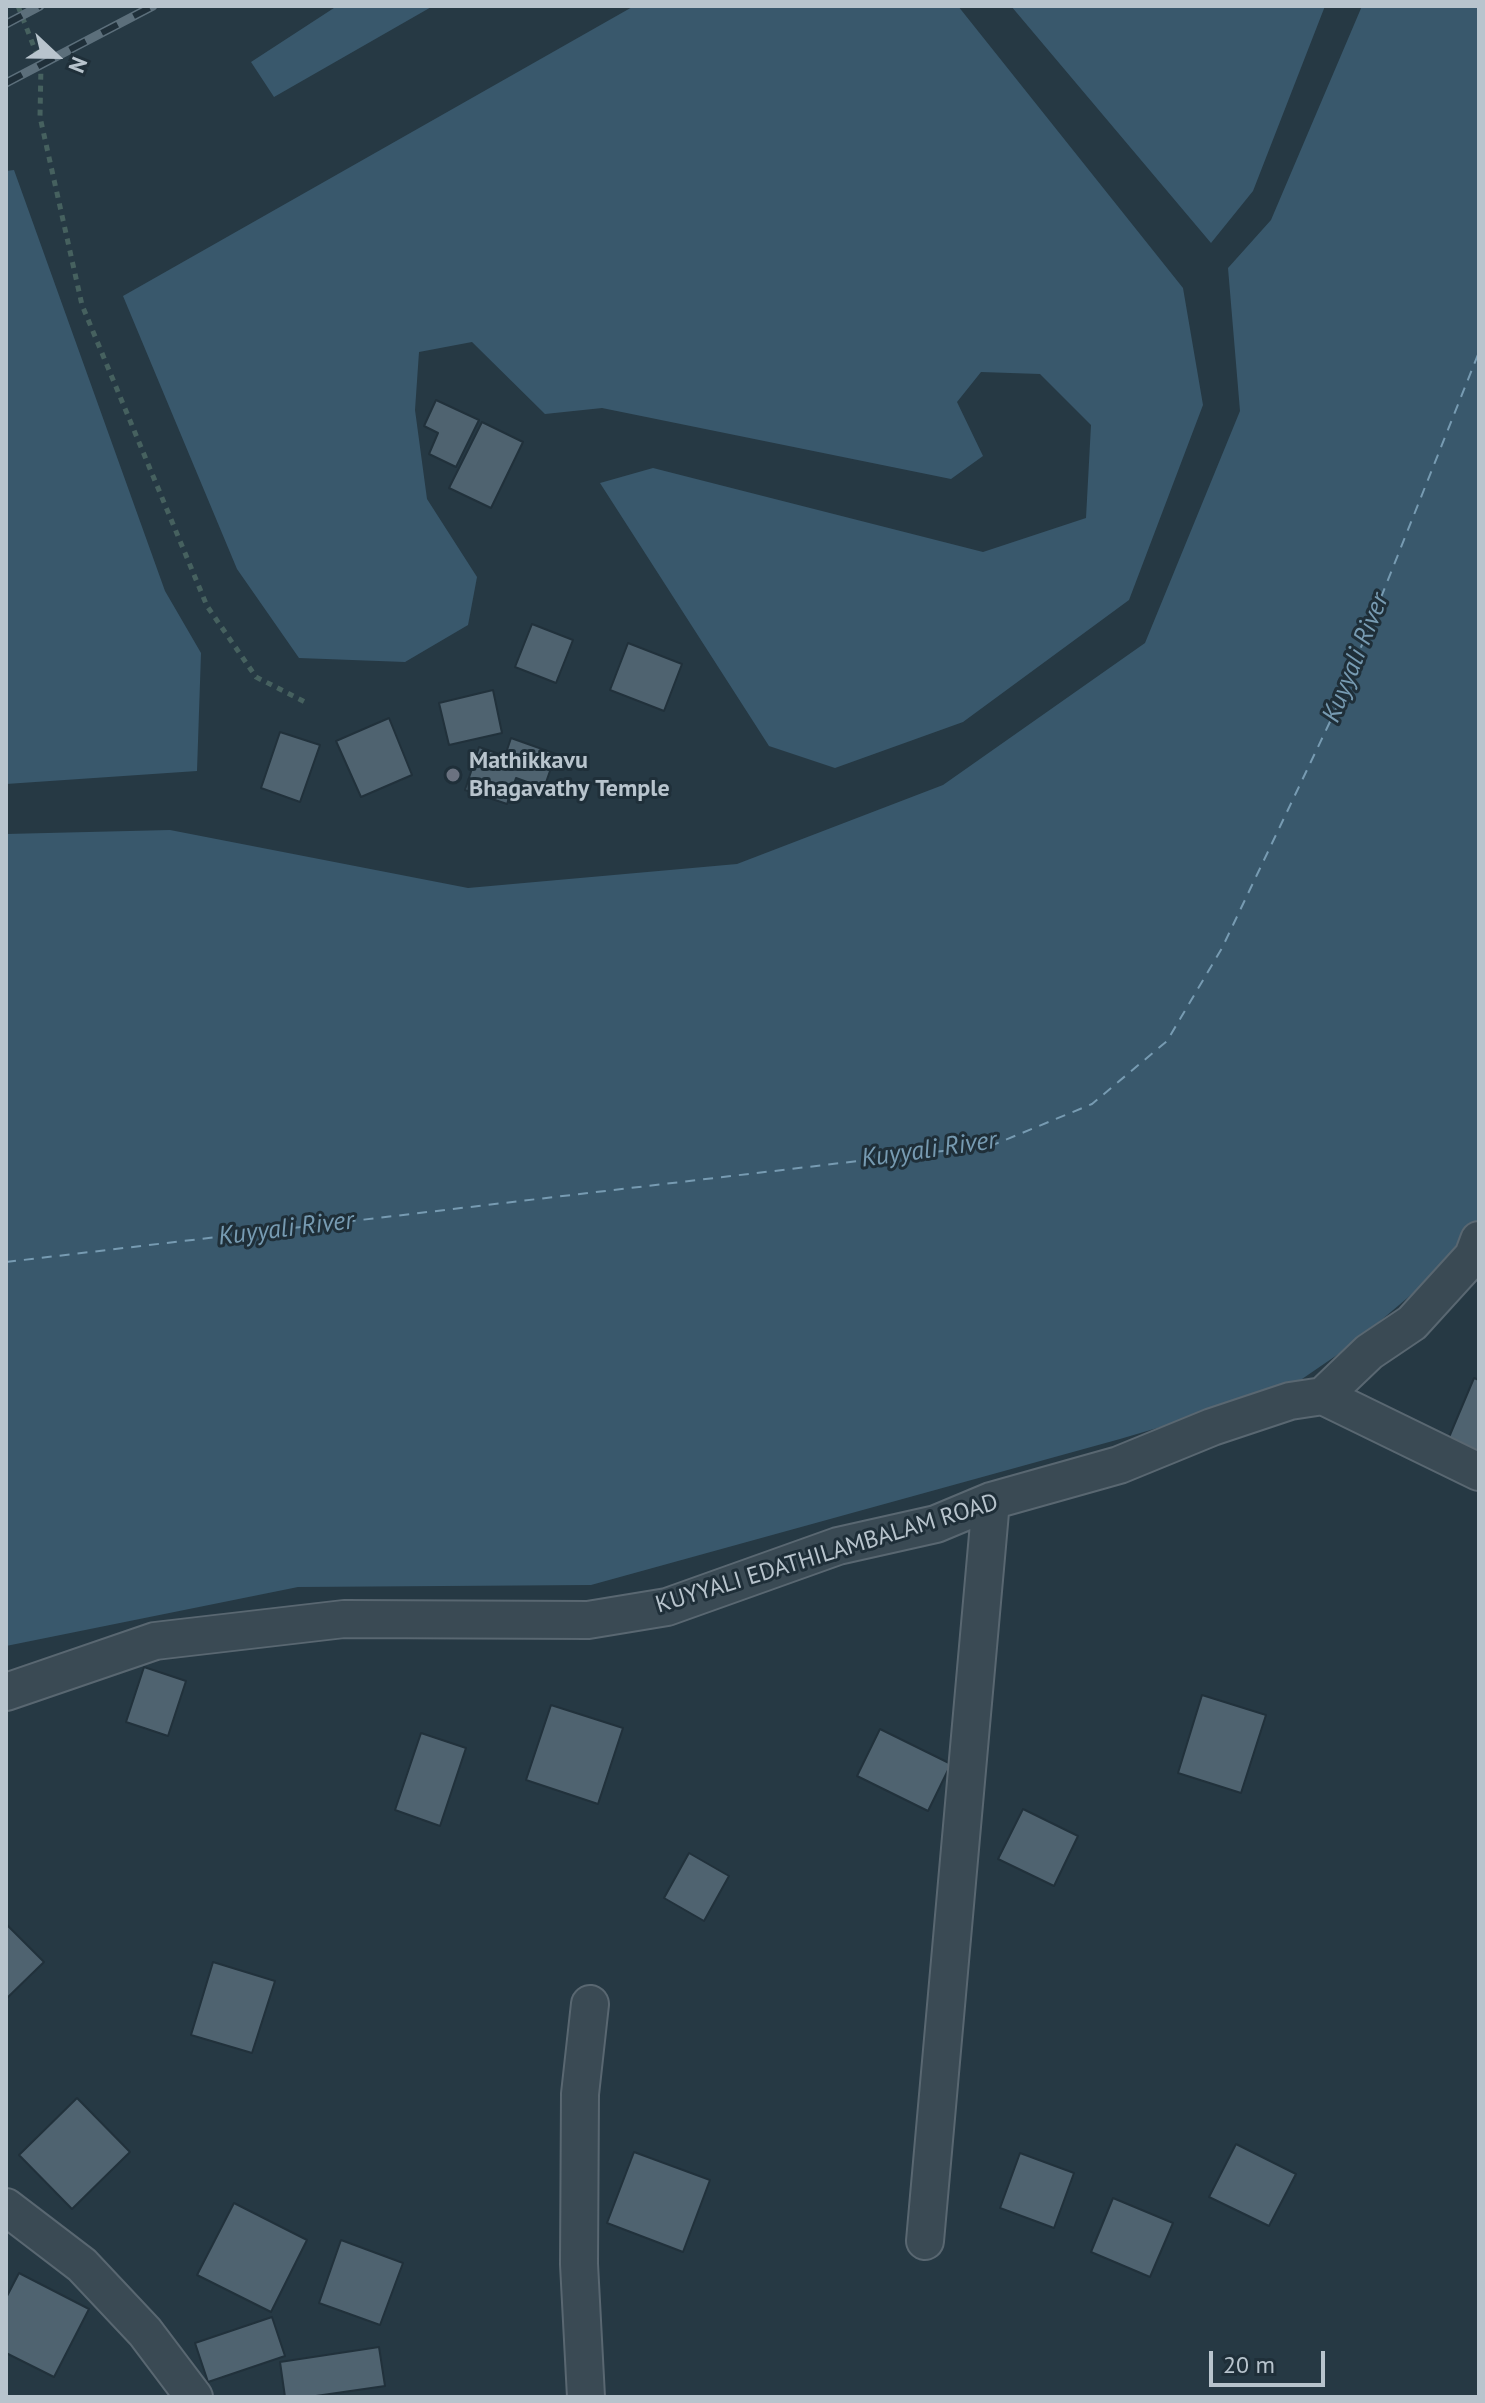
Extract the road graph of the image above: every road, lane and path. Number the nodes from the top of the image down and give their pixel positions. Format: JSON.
{"nodes":[{"id":1,"x":18,"y":6,"type":"edge"},
{"id":2,"x":309,"y":704,"type":"dead end"},
{"id":3,"x":1479,"y":1240,"type":"edge"},
{"id":4,"x":1323,"y":1396,"type":"junction"},
{"id":5,"x":1479,"y":1472,"type":"edge"},
{"id":6,"x":991,"y":1501,"type":"junction"},
{"id":7,"x":6,"y":1692,"type":"edge"},
{"id":8,"x":590,"y":2004,"type":"dead end"},
{"id":9,"x":6,"y":2207,"type":"edge"},
{"id":10,"x":925,"y":2241,"type":"dead end"},
{"id":11,"x":194,"y":2397,"type":"edge"},
{"id":12,"x":586,"y":2397,"type":"edge"}],
"edges":[{"from":1,"to":2,"type":"path"},
{"from":3,"to":4,"type":"street"},
{"from":4,"to":5,"type":"street"},
{"from":4,"to":6,"type":"street","name":"KUYYALI EDATHILAMBALAM ROAD"},
{"from":6,"to":7,"type":"street","name":"KUYYALI EDATHILAMBALAM ROAD"},
{"from":6,"to":10,"type":"street"},
{"from":8,"to":12,"type":"street"},
{"from":9,"to":11,"type":"street"}]}
